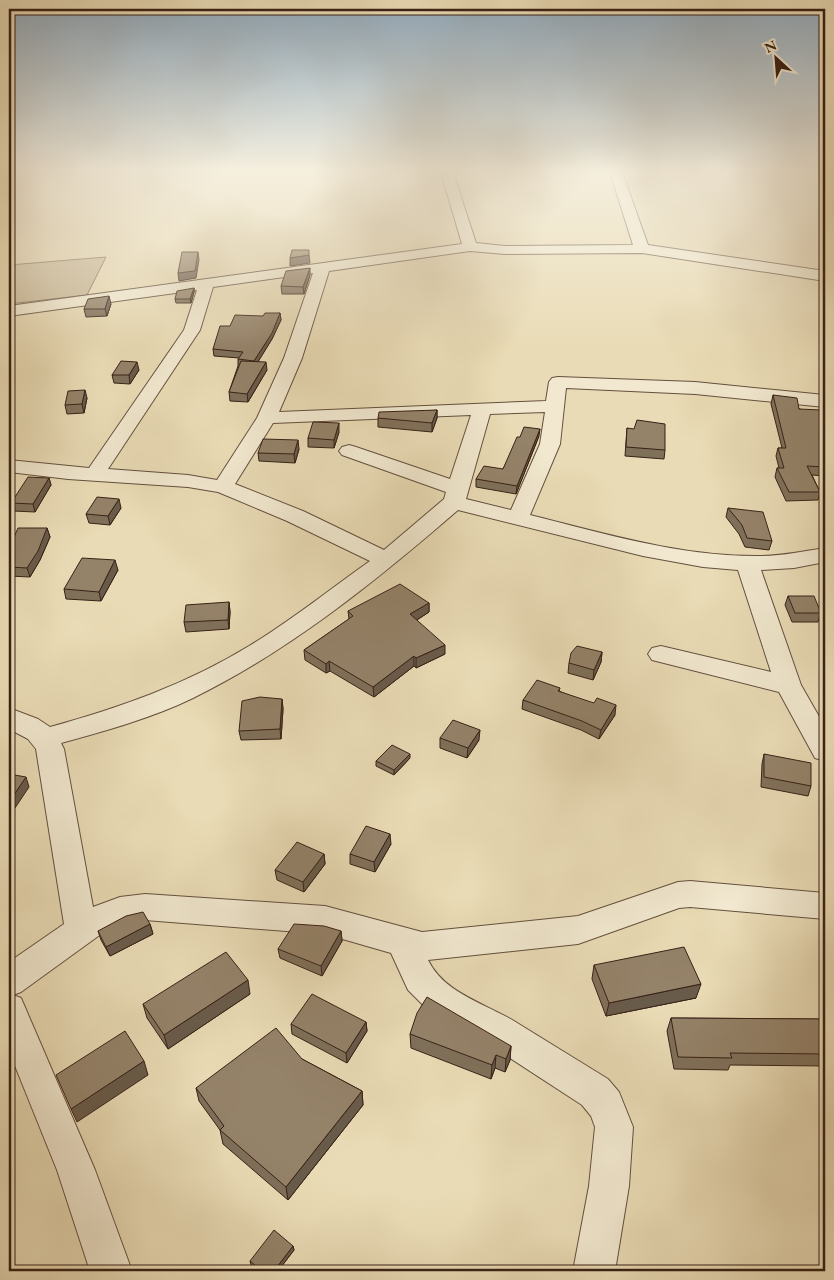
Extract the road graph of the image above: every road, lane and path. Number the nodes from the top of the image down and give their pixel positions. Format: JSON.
{"nodes":[{"id":1,"x":464,"y":229,"type":"edge"},
{"id":2,"x":635,"y":229,"type":"edge"},
{"id":3,"x":470,"y":248,"type":"junction"},
{"id":4,"x":642,"y":249,"type":"junction"},
{"id":5,"x":324,"y":267,"type":"junction"},
{"id":6,"x":825,"y":276,"type":"edge"},
{"id":7,"x":207,"y":283,"type":"junction"},
{"id":8,"x":9,"y":311,"type":"edge"},
{"id":9,"x":825,"y":401,"type":"edge"},
{"id":10,"x":554,"y":406,"type":"junction"},
{"id":11,"x":482,"y":409,"type":"junction"},
{"id":12,"x":267,"y":418,"type":"junction"},
{"id":13,"x":349,"y":451,"type":"dead end"},
{"id":14,"x":9,"y":466,"type":"edge"},
{"id":15,"x":95,"y":474,"type":"junction"},
{"id":16,"x":223,"y":487,"type":"junction"},
{"id":17,"x":456,"y":495,"type":"junction"},
{"id":18,"x":518,"y":518,"type":"junction"},
{"id":19,"x":825,"y":555,"type":"edge"},
{"id":20,"x":386,"y":560,"type":"junction"},
{"id":21,"x":747,"y":563,"type":"junction"},
{"id":22,"x":661,"y":654,"type":"dead end"},
{"id":23,"x":788,"y":685,"type":"junction"},
{"id":24,"x":9,"y":718,"type":"edge"},
{"id":25,"x":45,"y":738,"type":"junction"},
{"id":26,"x":825,"y":751,"type":"edge"},
{"id":27,"x":825,"y":906,"type":"edge"},
{"id":28,"x":81,"y":929,"type":"junction"},
{"id":29,"x":402,"y":942,"type":"junction"},
{"id":30,"x":9,"y":981,"type":"edge"},
{"id":31,"x":9,"y":1009,"type":"edge"},
{"id":32,"x":111,"y":1271,"type":"edge"},
{"id":33,"x":594,"y":1271,"type":"edge"}],
"edges":[{"from":1,"to":3,"type":"street"},
{"from":2,"to":4,"type":"street"},
{"from":3,"to":4,"type":"street"},
{"from":3,"to":5,"type":"street"},
{"from":4,"to":6,"type":"street"},
{"from":5,"to":7,"type":"street"},
{"from":5,"to":12,"type":"street"},
{"from":7,"to":8,"type":"street"},
{"from":7,"to":15,"type":"street"},
{"from":9,"to":10,"type":"street"},
{"from":10,"to":11,"type":"street"},
{"from":10,"to":18,"type":"street"},
{"from":11,"to":12,"type":"street"},
{"from":11,"to":17,"type":"street"},
{"from":12,"to":16,"type":"street"},
{"from":13,"to":17,"type":"street"},
{"from":14,"to":15,"type":"street"},
{"from":15,"to":16,"type":"street"},
{"from":16,"to":20,"type":"street"},
{"from":17,"to":18,"type":"street"},
{"from":17,"to":20,"type":"street"},
{"from":18,"to":21,"type":"street"},
{"from":19,"to":21,"type":"street"},
{"from":20,"to":25,"type":"street"},
{"from":21,"to":23,"type":"street"},
{"from":22,"to":23,"type":"street"},
{"from":23,"to":26,"type":"street"},
{"from":24,"to":25,"type":"street"},
{"from":25,"to":28,"type":"street"},
{"from":27,"to":29,"type":"street"},
{"from":28,"to":29,"type":"street"},
{"from":28,"to":30,"type":"street"},
{"from":29,"to":33,"type":"street"},
{"from":31,"to":32,"type":"street"}]}
